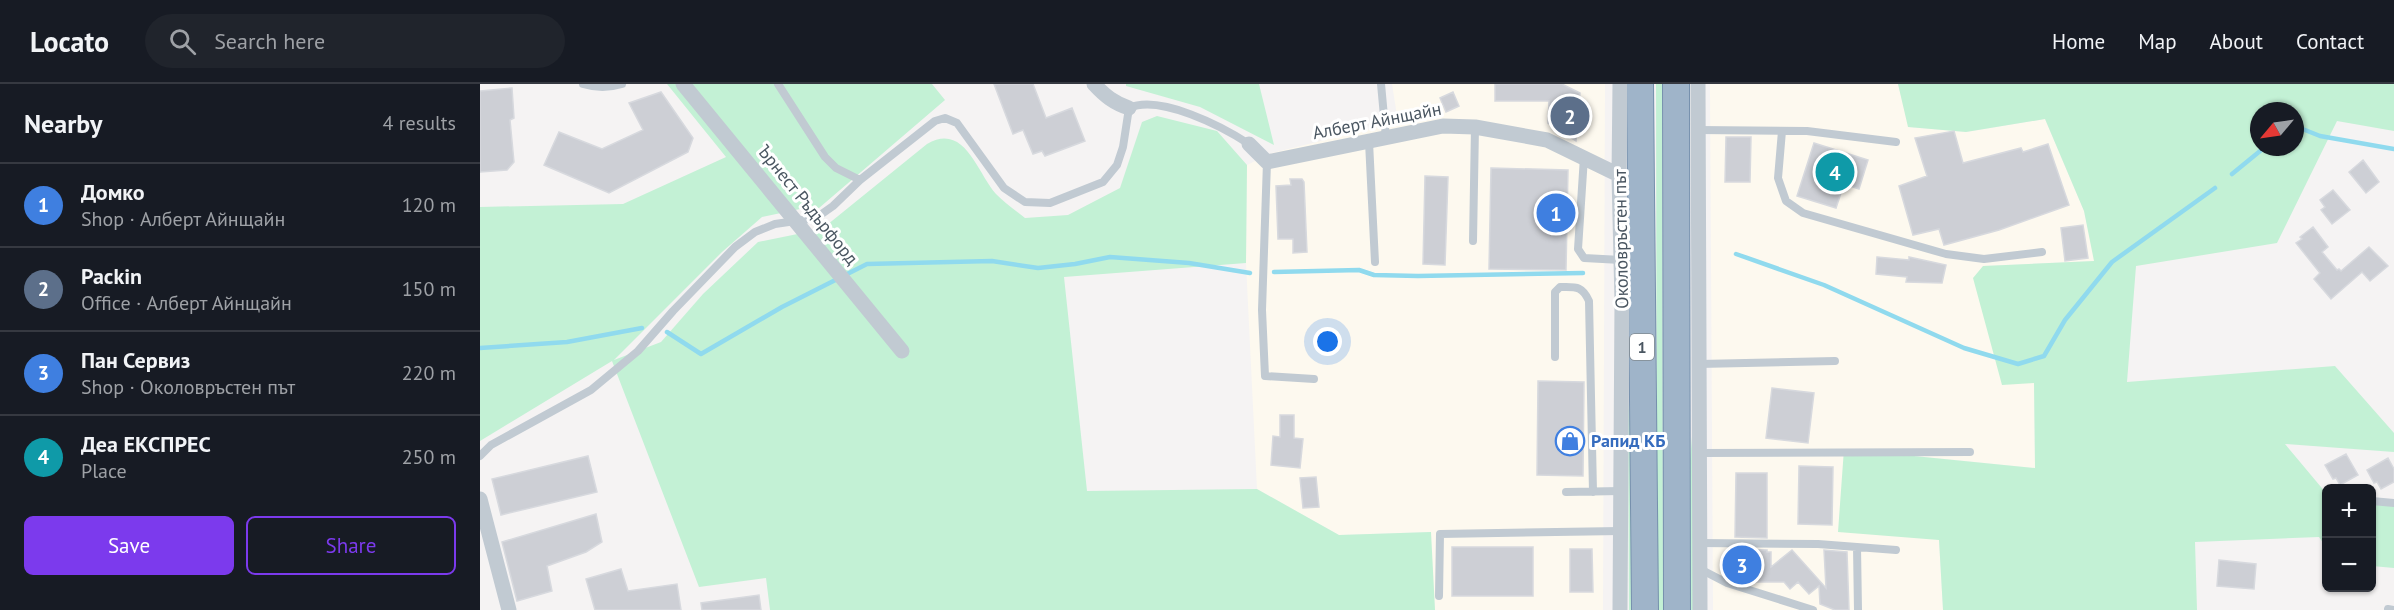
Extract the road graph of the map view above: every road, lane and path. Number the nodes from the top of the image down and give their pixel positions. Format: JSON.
{"nodes":[{"id":1,"x":583,"y":84,"type":"edge"},
{"id":2,"x":622,"y":84,"type":"edge"},
{"id":3,"x":683,"y":84,"type":"edge"},
{"id":4,"x":778,"y":84,"type":"edge"},
{"id":5,"x":1094,"y":84,"type":"edge"},
{"id":6,"x":1381,"y":84,"type":"edge"},
{"id":7,"x":1620,"y":84,"type":"edge"},
{"id":8,"x":1641,"y":84,"type":"edge"},
{"id":9,"x":1676,"y":84,"type":"edge"},
{"id":10,"x":1698,"y":84,"type":"edge"},
{"id":11,"x":1129,"y":108,"type":"junction"},
{"id":12,"x":1475,"y":127,"type":"junction"},
{"id":13,"x":1698,"y":130,"type":"junction"},
{"id":14,"x":1782,"y":131,"type":"junction"},
{"id":15,"x":1386,"y":138,"type":"junction"},
{"id":16,"x":1370,"y":142,"type":"junction"},
{"id":17,"x":1896,"y":142,"type":"dead end"},
{"id":18,"x":1249,"y":144,"type":"joint"},
{"id":19,"x":1584,"y":156,"type":"junction"},
{"id":20,"x":1267,"y":162,"type":"junction"},
{"id":21,"x":1619,"y":175,"type":"junction"},
{"id":22,"x":860,"y":180,"type":"junction"},
{"id":23,"x":794,"y":221,"type":"junction"},
{"id":24,"x":1473,"y":241,"type":"dead end"},
{"id":25,"x":2042,"y":252,"type":"dead end"},
{"id":26,"x":1621,"y":260,"type":"junction"},
{"id":27,"x":1375,"y":262,"type":"dead end"},
{"id":28,"x":902,"y":351,"type":"dead end"},
{"id":29,"x":1555,"y":357,"type":"dead end"},
{"id":30,"x":1835,"y":361,"type":"dead end"},
{"id":31,"x":1699,"y":364,"type":"junction"},
{"id":32,"x":1314,"y":379,"type":"dead end"},
{"id":33,"x":1970,"y":452,"type":"dead end"},
{"id":34,"x":1701,"y":453,"type":"junction"},
{"id":35,"x":480,"y":456,"type":"edge"},
{"id":36,"x":1620,"y":491,"type":"junction"},
{"id":37,"x":1566,"y":492,"type":"dead end"},
{"id":38,"x":1593,"y":492,"type":"junction"},
{"id":39,"x":480,"y":499,"type":"edge"},
{"id":40,"x":2376,"y":501,"type":"edge"},
{"id":41,"x":2394,"y":503,"type":"edge"},
{"id":42,"x":1620,"y":531,"type":"junction"},
{"id":43,"x":1700,"y":543,"type":"junction"},
{"id":44,"x":1857,"y":547,"type":"junction"},
{"id":45,"x":1896,"y":550,"type":"dead end"},
{"id":46,"x":1700,"y":569,"type":"junction"},
{"id":47,"x":1439,"y":596,"type":"dead end"},
{"id":48,"x":509,"y":610,"type":"edge"},
{"id":49,"x":1620,"y":610,"type":"edge"},
{"id":50,"x":1645,"y":610,"type":"edge"},
{"id":51,"x":1677,"y":610,"type":"edge"},
{"id":52,"x":1700,"y":610,"type":"edge"},
{"id":53,"x":1813,"y":610,"type":"edge"},
{"id":54,"x":1858,"y":610,"type":"edge"}],
"edges":[{"from":1,"to":2,"type":"lane"},
{"from":3,"to":23,"type":"street","name":"Ърнест Ръдърфорд"},
{"from":4,"to":22,"type":"lane"},
{"from":5,"to":11,"type":"street"},
{"from":6,"to":15,"type":"lane"},
{"from":7,"to":21,"type":"street","name":"Околовръстен път"},
{"from":8,"to":50,"type":"highway","name":"Околовръстен път","number":"1"},
{"from":9,"to":51,"type":"highway","number":"1"},
{"from":10,"to":13,"type":"street"},
{"from":11,"to":18,"type":"lane"},
{"from":11,"to":22,"type":"lane"},
{"from":12,"to":15,"type":"street","name":"Алберт Айнщайн"},
{"from":12,"to":19,"type":"street","name":"Алберт Айнщайн"},
{"from":12,"to":24,"type":"lane"},
{"from":13,"to":14,"type":"lane"},
{"from":13,"to":31,"type":"street"},
{"from":14,"to":17,"type":"lane"},
{"from":14,"to":25,"type":"lane"},
{"from":15,"to":16,"type":"street","name":"Алберт Айнщайн"},
{"from":16,"to":20,"type":"street","name":"Алберт Айнщайн"},
{"from":16,"to":27,"type":"lane"},
{"from":18,"to":20,"type":"street"},
{"from":19,"to":21,"type":"street","name":"Алберт Айнщайн"},
{"from":19,"to":26,"type":"lane"},
{"from":20,"to":32,"type":"lane"},
{"from":21,"to":26,"type":"street","name":"Околовръстен път"},
{"from":22,"to":23,"type":"lane"},
{"from":23,"to":28,"type":"street","name":"Ърнест Ръдърфорд"},
{"from":23,"to":35,"type":"lane"},
{"from":26,"to":36,"type":"street","name":"Околовръстен път"},
{"from":29,"to":38,"type":"lane"},
{"from":30,"to":31,"type":"lane"},
{"from":31,"to":34,"type":"street"},
{"from":33,"to":34,"type":"lane"},
{"from":34,"to":43,"type":"street"},
{"from":36,"to":38,"type":"lane"},
{"from":36,"to":42,"type":"street","name":"Околовръстен път"},
{"from":37,"to":38,"type":"lane"},
{"from":39,"to":48,"type":"street"},
{"from":40,"to":41,"type":"lane"},
{"from":42,"to":47,"type":"lane"},
{"from":42,"to":49,"type":"street","name":"Околовръстен път"},
{"from":43,"to":44,"type":"lane"},
{"from":43,"to":46,"type":"street"},
{"from":44,"to":45,"type":"lane"},
{"from":44,"to":54,"type":"lane"},
{"from":46,"to":52,"type":"street"},
{"from":46,"to":53,"type":"lane"}]}
